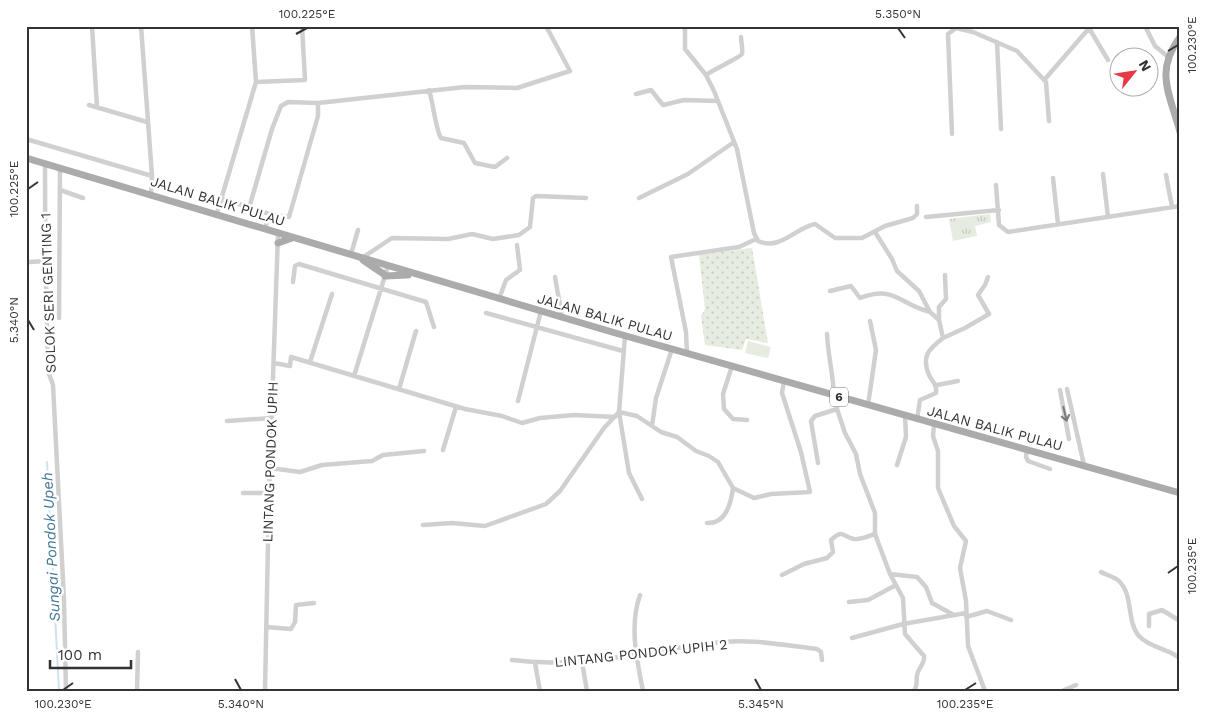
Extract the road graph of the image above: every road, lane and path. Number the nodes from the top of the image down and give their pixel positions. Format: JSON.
{"nodes":[{"id":1,"x":92,"y":26,"type":"edge"},
{"id":2,"x":141,"y":26,"type":"edge"},
{"id":3,"x":252,"y":26,"type":"edge"},
{"id":4,"x":302,"y":26,"type":"edge"},
{"id":5,"x":546,"y":26,"type":"edge"},
{"id":6,"x":685,"y":26,"type":"edge"},
{"id":7,"x":1145,"y":26,"type":"edge"},
{"id":8,"x":1090,"y":27,"type":"edge"},
{"id":9,"x":741,"y":37,"type":"dead end"},
{"id":10,"x":1180,"y":37,"type":"edge"},
{"id":11,"x":996,"y":42,"type":"junction"},
{"id":12,"x":1167,"y":56,"type":"junction"},
{"id":13,"x":1108,"y":60,"type":"dead end"},
{"id":14,"x":706,"y":76,"type":"junction"},
{"id":15,"x":1045,"y":79,"type":"junction"},
{"id":16,"x":256,"y":82,"type":"junction"},
{"id":17,"x":429,"y":90,"type":"junction"},
{"id":18,"x":636,"y":94,"type":"dead end"},
{"id":19,"x":718,"y":101,"type":"junction"},
{"id":20,"x":318,"y":103,"type":"junction"},
{"id":21,"x":90,"y":105,"type":"dead end"},
{"id":22,"x":97,"y":107,"type":"junction"},
{"id":23,"x":1049,"y":120,"type":"dead end"},
{"id":24,"x":147,"y":122,"type":"junction"},
{"id":25,"x":1001,"y":129,"type":"dead end"},
{"id":26,"x":1180,"y":132,"type":"edge"},
{"id":27,"x":952,"y":134,"type":"dead end"},
{"id":28,"x":26,"y":140,"type":"edge"},
{"id":29,"x":734,"y":142,"type":"junction"},
{"id":30,"x":26,"y":158,"type":"edge"},
{"id":31,"x":507,"y":158,"type":"dead end"},
{"id":32,"x":45,"y":164,"type":"junction"},
{"id":33,"x":60,"y":168,"type":"junction"},
{"id":34,"x":1103,"y":174,"type":"dead end"},
{"id":35,"x":1166,"y":175,"type":"dead end"},
{"id":36,"x":152,"y":176,"type":"junction"},
{"id":37,"x":1053,"y":178,"type":"dead end"},
{"id":38,"x":996,"y":185,"type":"dead end"},
{"id":39,"x":60,"y":190,"type":"junction"},
{"id":40,"x":150,"y":193,"type":"junction"},
{"id":41,"x":83,"y":198,"type":"dead end"},
{"id":42,"x":221,"y":198,"type":"junction"},
{"id":43,"x":586,"y":198,"type":"dead end"},
{"id":44,"x":639,"y":198,"type":"dead end"},
{"id":45,"x":917,"y":206,"type":"dead end"},
{"id":46,"x":1180,"y":206,"type":"edge"},
{"id":47,"x":1172,"y":207,"type":"junction"},
{"id":48,"x":249,"y":208,"type":"junction"},
{"id":49,"x":999,"y":210,"type":"junction"},
{"id":50,"x":217,"y":213,"type":"junction"},
{"id":51,"x":269,"y":214,"type":"junction"},
{"id":52,"x":926,"y":217,"type":"dead end"},
{"id":53,"x":1108,"y":217,"type":"junction"},
{"id":54,"x":1058,"y":224,"type":"junction"},
{"id":55,"x":265,"y":229,"type":"junction"},
{"id":56,"x":358,"y":230,"type":"dead end"},
{"id":57,"x":875,"y":232,"type":"junction"},
{"id":58,"x":278,"y":233,"type":"junction"},
{"id":59,"x":294,"y":238,"type":"junction"},
{"id":60,"x":756,"y":239,"type":"junction"},
{"id":61,"x":278,"y":243,"type":"junction"},
{"id":62,"x":517,"y":245,"type":"dead end"},
{"id":63,"x":357,"y":256,"type":"junction"},
{"id":64,"x":47,"y":261,"type":"junction"},
{"id":65,"x":29,"y":262,"type":"dead end"},
{"id":66,"x":388,"y":266,"type":"junction"},
{"id":67,"x":385,"y":275,"type":"junction"},
{"id":68,"x":945,"y":275,"type":"dead end"},
{"id":69,"x":421,"y":276,"type":"junction"},
{"id":70,"x":554,"y":277,"type":"dead end"},
{"id":71,"x":988,"y":277,"type":"dead end"},
{"id":72,"x":294,"y":282,"type":"dead end"},
{"id":73,"x":381,"y":289,"type":"junction"},
{"id":74,"x":830,"y":291,"type":"dead end"},
{"id":75,"x":332,"y":294,"type":"dead end"},
{"id":76,"x":499,"y":299,"type":"junction"},
{"id":77,"x":541,"y":311,"type":"junction"},
{"id":78,"x":930,"y":312,"type":"junction"},
{"id":79,"x":486,"y":314,"type":"dead end"},
{"id":80,"x":59,"y":318,"type":"dead end"},
{"id":81,"x":562,"y":318,"type":"junction"},
{"id":82,"x":939,"y":320,"type":"junction"},
{"id":83,"x":870,"y":321,"type":"dead end"},
{"id":84,"x":434,"y":326,"type":"dead end"},
{"id":85,"x":537,"y":328,"type":"junction"},
{"id":86,"x":416,"y":331,"type":"dead end"},
{"id":87,"x":827,"y":334,"type":"dead end"},
{"id":88,"x":625,"y":336,"type":"junction"},
{"id":89,"x":943,"y":338,"type":"junction"},
{"id":90,"x":672,"y":349,"type":"junction"},
{"id":91,"x":623,"y":352,"type":"junction"},
{"id":92,"x":688,"y":354,"type":"junction"},
{"id":93,"x":310,"y":362,"type":"junction"},
{"id":94,"x":274,"y":363,"type":"junction"},
{"id":95,"x":732,"y":366,"type":"junction"},
{"id":96,"x":354,"y":376,"type":"junction"},
{"id":97,"x":958,"y":380,"type":"dead end"},
{"id":98,"x":784,"y":381,"type":"junction"},
{"id":99,"x":937,"y":385,"type":"junction"},
{"id":100,"x":399,"y":389,"type":"junction"},
{"id":101,"x":1060,"y":390,"type":"dead end"},
{"id":102,"x":1067,"y":390,"type":"dead end"},
{"id":103,"x":835,"y":396,"type":"junction"},
{"id":104,"x":518,"y":401,"type":"dead end"},
{"id":105,"x":868,"y":405,"type":"junction"},
{"id":106,"x":456,"y":407,"type":"junction"},
{"id":107,"x":836,"y":409,"type":"junction"},
{"id":108,"x":619,"y":412,"type":"junction"},
{"id":109,"x":905,"y":416,"type":"junction"},
{"id":110,"x":615,"y":417,"type":"junction"},
{"id":111,"x":272,"y":418,"type":"junction"},
{"id":112,"x":746,"y":420,"type":"dead end"},
{"id":113,"x":917,"y":420,"type":"junction"},
{"id":114,"x":228,"y":421,"type":"dead end"},
{"id":115,"x":934,"y":424,"type":"junction"},
{"id":116,"x":652,"y":426,"type":"junction"},
{"id":117,"x":1069,"y":439,"type":"dead end"},
{"id":118,"x":1027,"y":449,"type":"junction"},
{"id":119,"x":442,"y":450,"type":"dead end"},
{"id":120,"x":424,"y":451,"type":"dead end"},
{"id":121,"x":818,"y":463,"type":"dead end"},
{"id":122,"x":897,"y":465,"type":"dead end"},
{"id":123,"x":1084,"y":465,"type":"junction"},
{"id":124,"x":270,"y":468,"type":"junction"},
{"id":125,"x":1050,"y":469,"type":"dead end"},
{"id":126,"x":733,"y":488,"type":"junction"},
{"id":127,"x":269,"y":493,"type":"junction"},
{"id":128,"x":1180,"y":493,"type":"edge"},
{"id":129,"x":243,"y":494,"type":"dead end"},
{"id":130,"x":642,"y":499,"type":"dead end"},
{"id":131,"x":707,"y":523,"type":"dead end"},
{"id":132,"x":423,"y":525,"type":"dead end"},
{"id":133,"x":875,"y":534,"type":"junction"},
{"id":134,"x":1101,"y":572,"type":"dead end"},
{"id":135,"x":890,"y":574,"type":"junction"},
{"id":136,"x":782,"y":575,"type":"dead end"},
{"id":137,"x":896,"y":585,"type":"junction"},
{"id":138,"x":640,"y":595,"type":"dead end"},
{"id":139,"x":849,"y":602,"type":"dead end"},
{"id":140,"x":314,"y":603,"type":"dead end"},
{"id":141,"x":952,"y":615,"type":"junction"},
{"id":142,"x":966,"y":615,"type":"junction"},
{"id":143,"x":1011,"y":620,"type":"dead end"},
{"id":144,"x":1180,"y":621,"type":"edge"},
{"id":145,"x":903,"y":624,"type":"junction"},
{"id":146,"x":1149,"y":626,"type":"dead end"},
{"id":147,"x":266,"y":627,"type":"junction"},
{"id":148,"x":852,"y":638,"type":"dead end"},
{"id":149,"x":138,"y":652,"type":"dead end"},
{"id":150,"x":636,"y":656,"type":"junction"},
{"id":151,"x":1180,"y":659,"type":"edge"},
{"id":152,"x":512,"y":660,"type":"dead end"},
{"id":153,"x":822,"y":660,"type":"dead end"},
{"id":154,"x":582,"y":662,"type":"junction"},
{"id":155,"x":535,"y":663,"type":"junction"},
{"id":156,"x":66,"y":691,"type":"edge"},
{"id":157,"x":137,"y":691,"type":"edge"},
{"id":158,"x":265,"y":691,"type":"edge"},
{"id":159,"x":540,"y":691,"type":"edge"},
{"id":160,"x":587,"y":691,"type":"edge"},
{"id":161,"x":643,"y":691,"type":"edge"},
{"id":162,"x":914,"y":691,"type":"edge"},
{"id":163,"x":985,"y":691,"type":"edge"},
{"id":164,"x":1062,"y":691,"type":"edge"},
{"id":165,"x":1078,"y":691,"type":"edge"}],
"edges":[{"from":1,"to":22,"type":"street"},
{"from":2,"to":24,"type":"street"},
{"from":3,"to":16,"type":"street"},
{"from":4,"to":16,"type":"street"},
{"from":5,"to":17,"type":"street"},
{"from":6,"to":14,"type":"street"},
{"from":7,"to":12,"type":"street"},
{"from":8,"to":13,"type":"street"},
{"from":8,"to":15,"type":"street"},
{"from":9,"to":14,"type":"street"},
{"from":10,"to":12,"type":"main road"},
{"from":11,"to":15,"type":"street"},
{"from":11,"to":25,"type":"street"},
{"from":11,"to":27,"type":"street"},
{"from":12,"to":26,"type":"main road"},
{"from":14,"to":19,"type":"street"},
{"from":15,"to":23,"type":"street"},
{"from":16,"to":42,"type":"street"},
{"from":17,"to":20,"type":"street"},
{"from":17,"to":31,"type":"street"},
{"from":18,"to":19,"type":"street"},
{"from":19,"to":29,"type":"street"},
{"from":20,"to":48,"type":"street"},
{"from":20,"to":51,"type":"street"},
{"from":21,"to":22,"type":"street"},
{"from":22,"to":24,"type":"street"},
{"from":24,"to":36,"type":"street"},
{"from":28,"to":36,"type":"street"},
{"from":29,"to":44,"type":"street"},
{"from":29,"to":60,"type":"street"},
{"from":30,"to":32,"type":"main road","name":"JALAN BALIK PULAU","number":"6"},
{"from":32,"to":33,"type":"main road","name":"JALAN BALIK PULAU","number":"6"},
{"from":32,"to":64,"type":"street","name":"SOLOK SERI GENTING 1"},
{"from":33,"to":39,"type":"street"},
{"from":33,"to":40,"type":"main road","name":"JALAN BALIK PULAU","number":"6"},
{"from":34,"to":53,"type":"street"},
{"from":35,"to":47,"type":"street"},
{"from":36,"to":40,"type":"street"},
{"from":37,"to":54,"type":"street"},
{"from":38,"to":49,"type":"street"},
{"from":39,"to":41,"type":"street"},
{"from":39,"to":80,"type":"street"},
{"from":40,"to":50,"type":"main road","name":"JALAN BALIK PULAU","number":"6"},
{"from":42,"to":48,"type":"street"},
{"from":42,"to":50,"type":"street"},
{"from":43,"to":63,"type":"street"},
{"from":45,"to":57,"type":"street"},
{"from":46,"to":47,"type":"street"},
{"from":47,"to":53,"type":"street"},
{"from":48,"to":51,"type":"street"},
{"from":49,"to":52,"type":"street"},
{"from":49,"to":54,"type":"street"},
{"from":50,"to":55,"type":"main road","name":"JALAN BALIK PULAU","number":"6"},
{"from":51,"to":55,"type":"street"},
{"from":53,"to":54,"type":"street"},
{"from":55,"to":58,"type":"main road","name":"JALAN BALIK PULAU","number":"6"},
{"from":56,"to":63,"type":"street"},
{"from":57,"to":60,"type":"street"},
{"from":57,"to":78,"type":"street"},
{"from":58,"to":59,"type":"main road","name":"JALAN BALIK PULAU","number":"6"},
{"from":58,"to":61,"type":"street","name":"LINTANG PONDOK UPIH"},
{"from":59,"to":61,"type":"main road"},
{"from":59,"to":63,"type":"main road","name":"JALAN BALIK PULAU","number":"6"},
{"from":60,"to":92,"type":"street"},
{"from":61,"to":94,"type":"street","name":"LINTANG PONDOK UPIH"},
{"from":62,"to":76,"type":"street"},
{"from":63,"to":66,"type":"main road","name":"JALAN BALIK PULAU","number":"6"},
{"from":63,"to":67,"type":"main road"},
{"from":64,"to":65,"type":"street"},
{"from":64,"to":156,"type":"street","name":"SOLOK SERI GENTING 1"},
{"from":66,"to":67,"type":"street"},
{"from":66,"to":69,"type":"main road","name":"JALAN BALIK PULAU","number":"6"},
{"from":67,"to":69,"type":"main road"},
{"from":67,"to":73,"type":"street"},
{"from":68,"to":82,"type":"street"},
{"from":69,"to":76,"type":"main road","name":"JALAN BALIK PULAU","number":"6"},
{"from":70,"to":81,"type":"street"},
{"from":71,"to":89,"type":"street"},
{"from":72,"to":73,"type":"street"},
{"from":73,"to":84,"type":"street"},
{"from":73,"to":96,"type":"street"},
{"from":74,"to":78,"type":"street"},
{"from":75,"to":93,"type":"street"},
{"from":76,"to":77,"type":"main road","name":"JALAN BALIK PULAU","number":"6"},
{"from":77,"to":81,"type":"main road","name":"JALAN BALIK PULAU","number":"6"},
{"from":77,"to":85,"type":"street"},
{"from":78,"to":82,"type":"street"},
{"from":79,"to":85,"type":"street"},
{"from":81,"to":88,"type":"main road","name":"JALAN BALIK PULAU","number":"6"},
{"from":82,"to":89,"type":"street"},
{"from":83,"to":105,"type":"street"},
{"from":85,"to":91,"type":"street"},
{"from":85,"to":104,"type":"street"},
{"from":86,"to":100,"type":"street"},
{"from":87,"to":103,"type":"street"},
{"from":88,"to":90,"type":"main road","name":"JALAN BALIK PULAU","number":"6"},
{"from":88,"to":91,"type":"street"},
{"from":89,"to":99,"type":"street"},
{"from":90,"to":92,"type":"main road","name":"JALAN BALIK PULAU","number":"6"},
{"from":90,"to":116,"type":"street"},
{"from":91,"to":108,"type":"street"},
{"from":92,"to":95,"type":"main road","name":"JALAN BALIK PULAU","number":"6"},
{"from":93,"to":94,"type":"street"},
{"from":93,"to":96,"type":"street"},
{"from":94,"to":111,"type":"street","name":"LINTANG PONDOK UPIH"},
{"from":95,"to":98,"type":"main road","name":"JALAN BALIK PULAU","number":"6"},
{"from":95,"to":112,"type":"street"},
{"from":96,"to":100,"type":"street"},
{"from":97,"to":99,"type":"street"},
{"from":98,"to":103,"type":"main road","name":"JALAN BALIK PULAU","number":"6"},
{"from":98,"to":126,"type":"street"},
{"from":99,"to":113,"type":"street"},
{"from":100,"to":106,"type":"street"},
{"from":101,"to":117,"type":"street","one_way":true},
{"from":102,"to":123,"type":"street"},
{"from":103,"to":105,"type":"main road","name":"JALAN BALIK PULAU","number":"6"},
{"from":103,"to":107,"type":"street"},
{"from":105,"to":109,"type":"main road","name":"JALAN BALIK PULAU","number":"6"},
{"from":106,"to":110,"type":"street"},
{"from":106,"to":119,"type":"street"},
{"from":107,"to":121,"type":"street"},
{"from":107,"to":133,"type":"street"},
{"from":108,"to":110,"type":"street"},
{"from":108,"to":116,"type":"street"},
{"from":108,"to":130,"type":"street"},
{"from":109,"to":113,"type":"main road","name":"JALAN BALIK PULAU","number":"6"},
{"from":109,"to":122,"type":"street"},
{"from":110,"to":132,"type":"street"},
{"from":111,"to":114,"type":"street"},
{"from":111,"to":124,"type":"street","name":"LINTANG PONDOK UPIH"},
{"from":113,"to":115,"type":"main road","name":"JALAN BALIK PULAU","number":"6"},
{"from":115,"to":118,"type":"main road","name":"JALAN BALIK PULAU","number":"6"},
{"from":115,"to":142,"type":"street"},
{"from":116,"to":126,"type":"street"},
{"from":118,"to":123,"type":"main road","name":"JALAN BALIK PULAU","number":"6"},
{"from":118,"to":125,"type":"street"},
{"from":120,"to":124,"type":"street"},
{"from":123,"to":128,"type":"main road","name":"JALAN BALIK PULAU","number":"6"},
{"from":124,"to":127,"type":"street","name":"LINTANG PONDOK UPIH"},
{"from":126,"to":131,"type":"street"},
{"from":127,"to":129,"type":"street"},
{"from":127,"to":147,"type":"street","name":"LINTANG PONDOK UPIH"},
{"from":133,"to":135,"type":"street"},
{"from":133,"to":136,"type":"street"},
{"from":134,"to":151,"type":"street"},
{"from":135,"to":137,"type":"street"},
{"from":135,"to":141,"type":"street"},
{"from":137,"to":139,"type":"street"},
{"from":137,"to":145,"type":"street"},
{"from":138,"to":150,"type":"street"},
{"from":140,"to":147,"type":"street"},
{"from":141,"to":142,"type":"street"},
{"from":141,"to":145,"type":"street"},
{"from":142,"to":143,"type":"street"},
{"from":142,"to":163,"type":"street"},
{"from":144,"to":146,"type":"street"},
{"from":145,"to":148,"type":"street"},
{"from":145,"to":162,"type":"street"},
{"from":147,"to":158,"type":"street","name":"LINTANG PONDOK UPIH"},
{"from":149,"to":157,"type":"street"},
{"from":150,"to":153,"type":"street","name":"LINTANG PONDOK UPIH 2"},
{"from":150,"to":154,"type":"street","name":"LINTANG PONDOK UPIH 2"},
{"from":150,"to":161,"type":"street"},
{"from":152,"to":155,"type":"street","name":"LINTANG PONDOK UPIH 2"},
{"from":154,"to":155,"type":"street","name":"LINTANG PONDOK UPIH 2"},
{"from":154,"to":160,"type":"street"},
{"from":155,"to":159,"type":"street"},
{"from":164,"to":165,"type":"street"}]}
